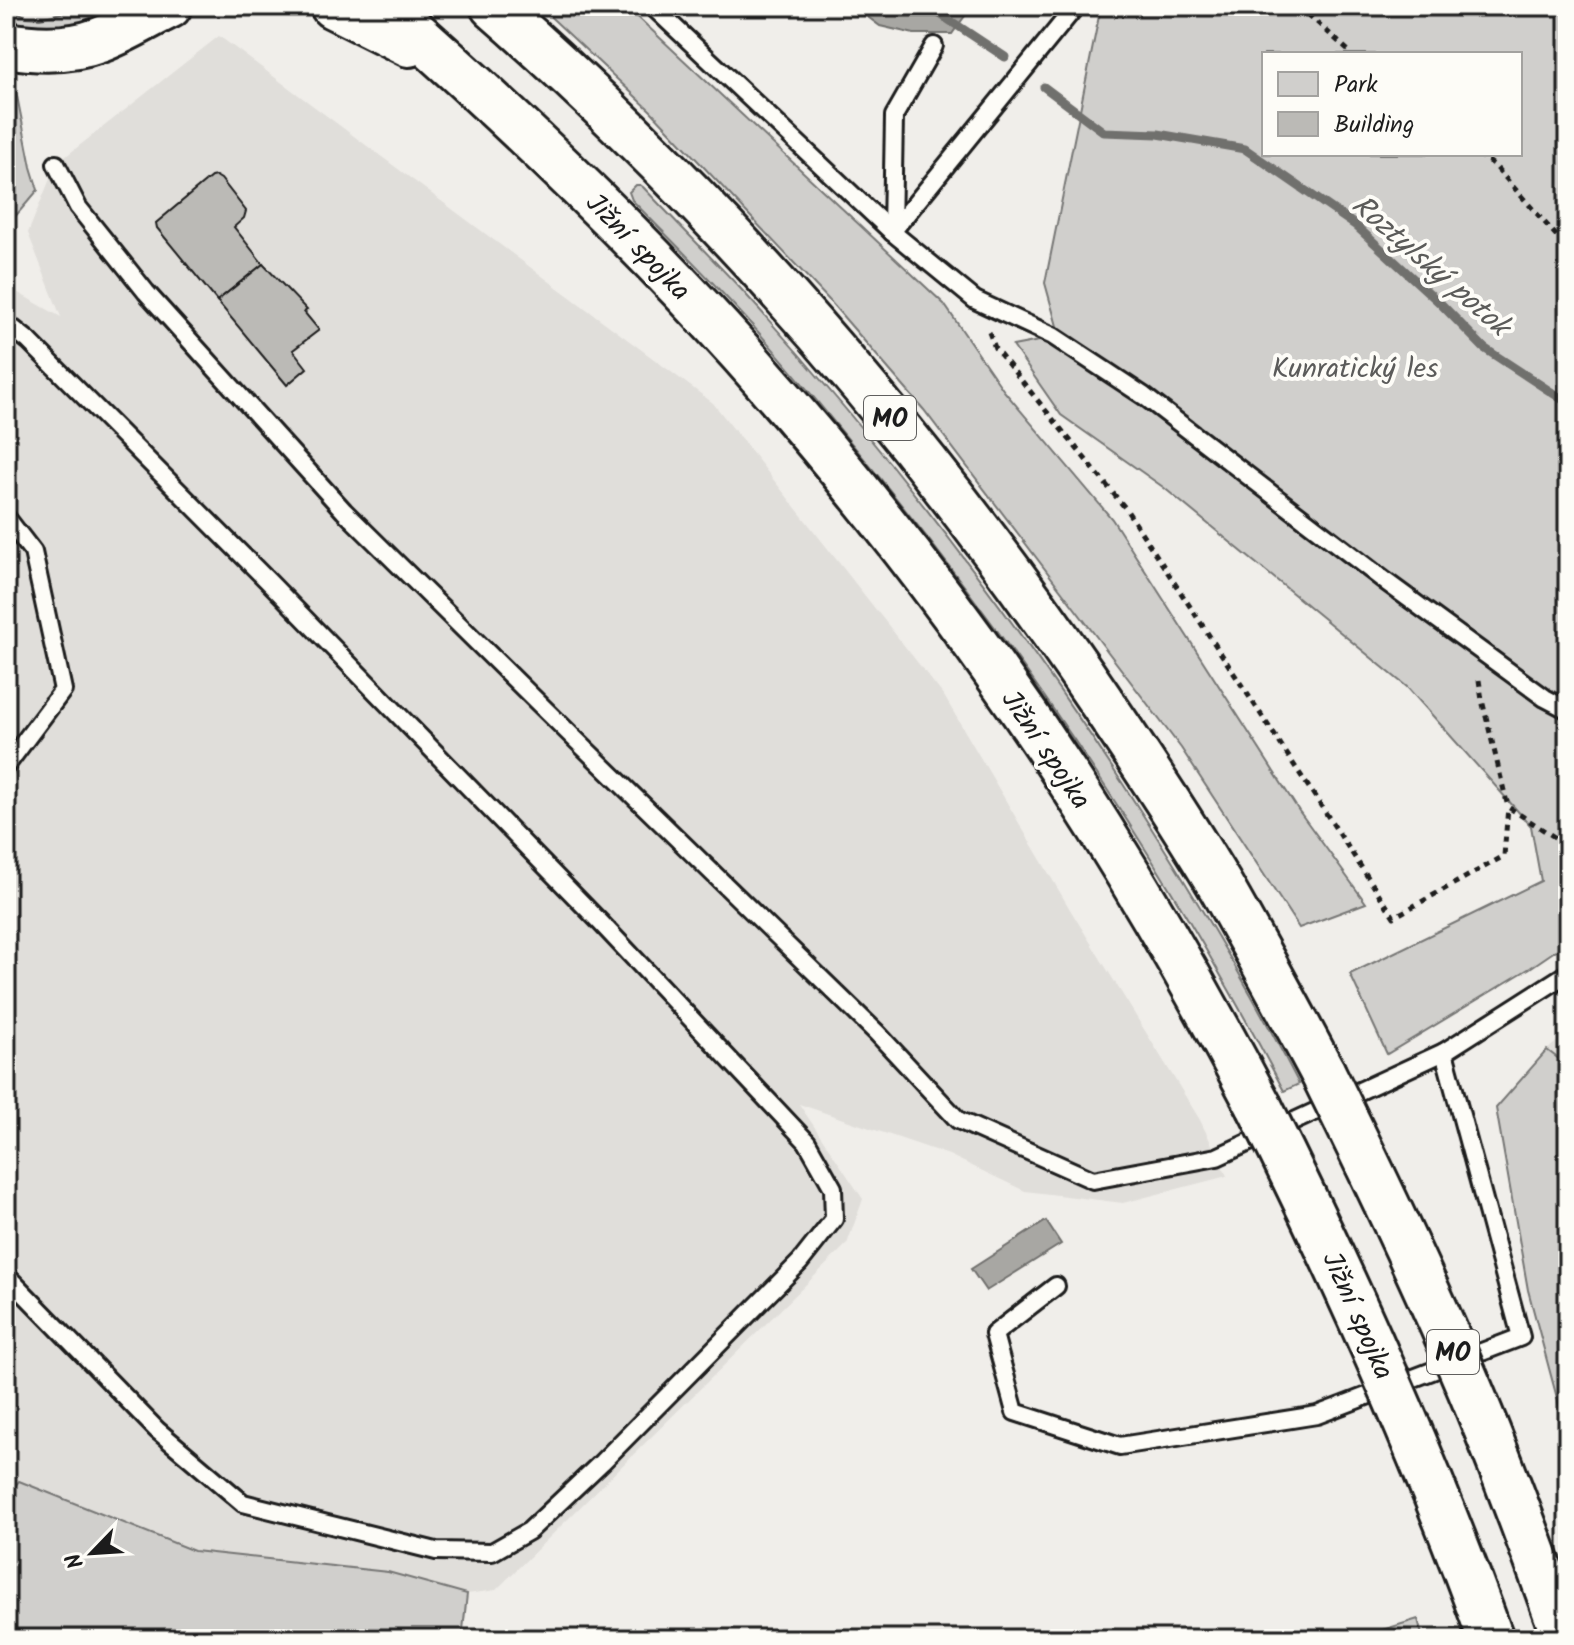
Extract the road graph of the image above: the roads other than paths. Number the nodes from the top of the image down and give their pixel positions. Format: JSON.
{"nodes":[{"id":1,"x":169,"y":6,"type":"edge"},
{"id":2,"x":333,"y":6,"type":"edge"},
{"id":3,"x":385,"y":6,"type":"edge"},
{"id":4,"x":493,"y":6,"type":"edge"},
{"id":5,"x":652,"y":6,"type":"edge"},
{"id":6,"x":1076,"y":6,"type":"edge"},
{"id":7,"x":6,"y":45,"type":"edge"},
{"id":8,"x":934,"y":46,"type":"dead end"},
{"id":9,"x":454,"y":67,"type":"junction"},
{"id":10,"x":56,"y":164,"type":"dead end"},
{"id":11,"x":892,"y":232,"type":"junction"},
{"id":12,"x":6,"y":323,"type":"edge"},
{"id":13,"x":6,"y":517,"type":"edge"},
{"id":14,"x":1568,"y":710,"type":"edge"},
{"id":15,"x":6,"y":766,"type":"edge"},
{"id":16,"x":1568,"y":973,"type":"edge"},
{"id":17,"x":1444,"y":1052,"type":"junction"},
{"id":18,"x":6,"y":1275,"type":"edge"},
{"id":19,"x":1056,"y":1286,"type":"dead end"},
{"id":20,"x":1491,"y":1639,"type":"edge"},
{"id":21,"x":1565,"y":1639,"type":"edge"}],
"edges":[{"from":1,"to":7,"type":"highway"},
{"from":2,"to":9,"type":"highway"},
{"from":3,"to":9,"type":"highway","name":"Jižní spojka","number":"MO"},
{"from":4,"to":21,"type":"highway","number":"MO","bridge":true},
{"from":5,"to":11,"type":"lane"},
{"from":6,"to":11,"type":"lane"},
{"from":8,"to":11,"type":"lane"},
{"from":9,"to":20,"type":"highway","name":"Jižní spojka","number":"MO","bridge":true},
{"from":10,"to":17,"type":"lane"},
{"from":11,"to":14,"type":"lane"},
{"from":12,"to":18,"type":"lane"},
{"from":13,"to":15,"type":"lane"},
{"from":16,"to":17,"type":"lane"},
{"from":17,"to":19,"type":"lane"}]}
